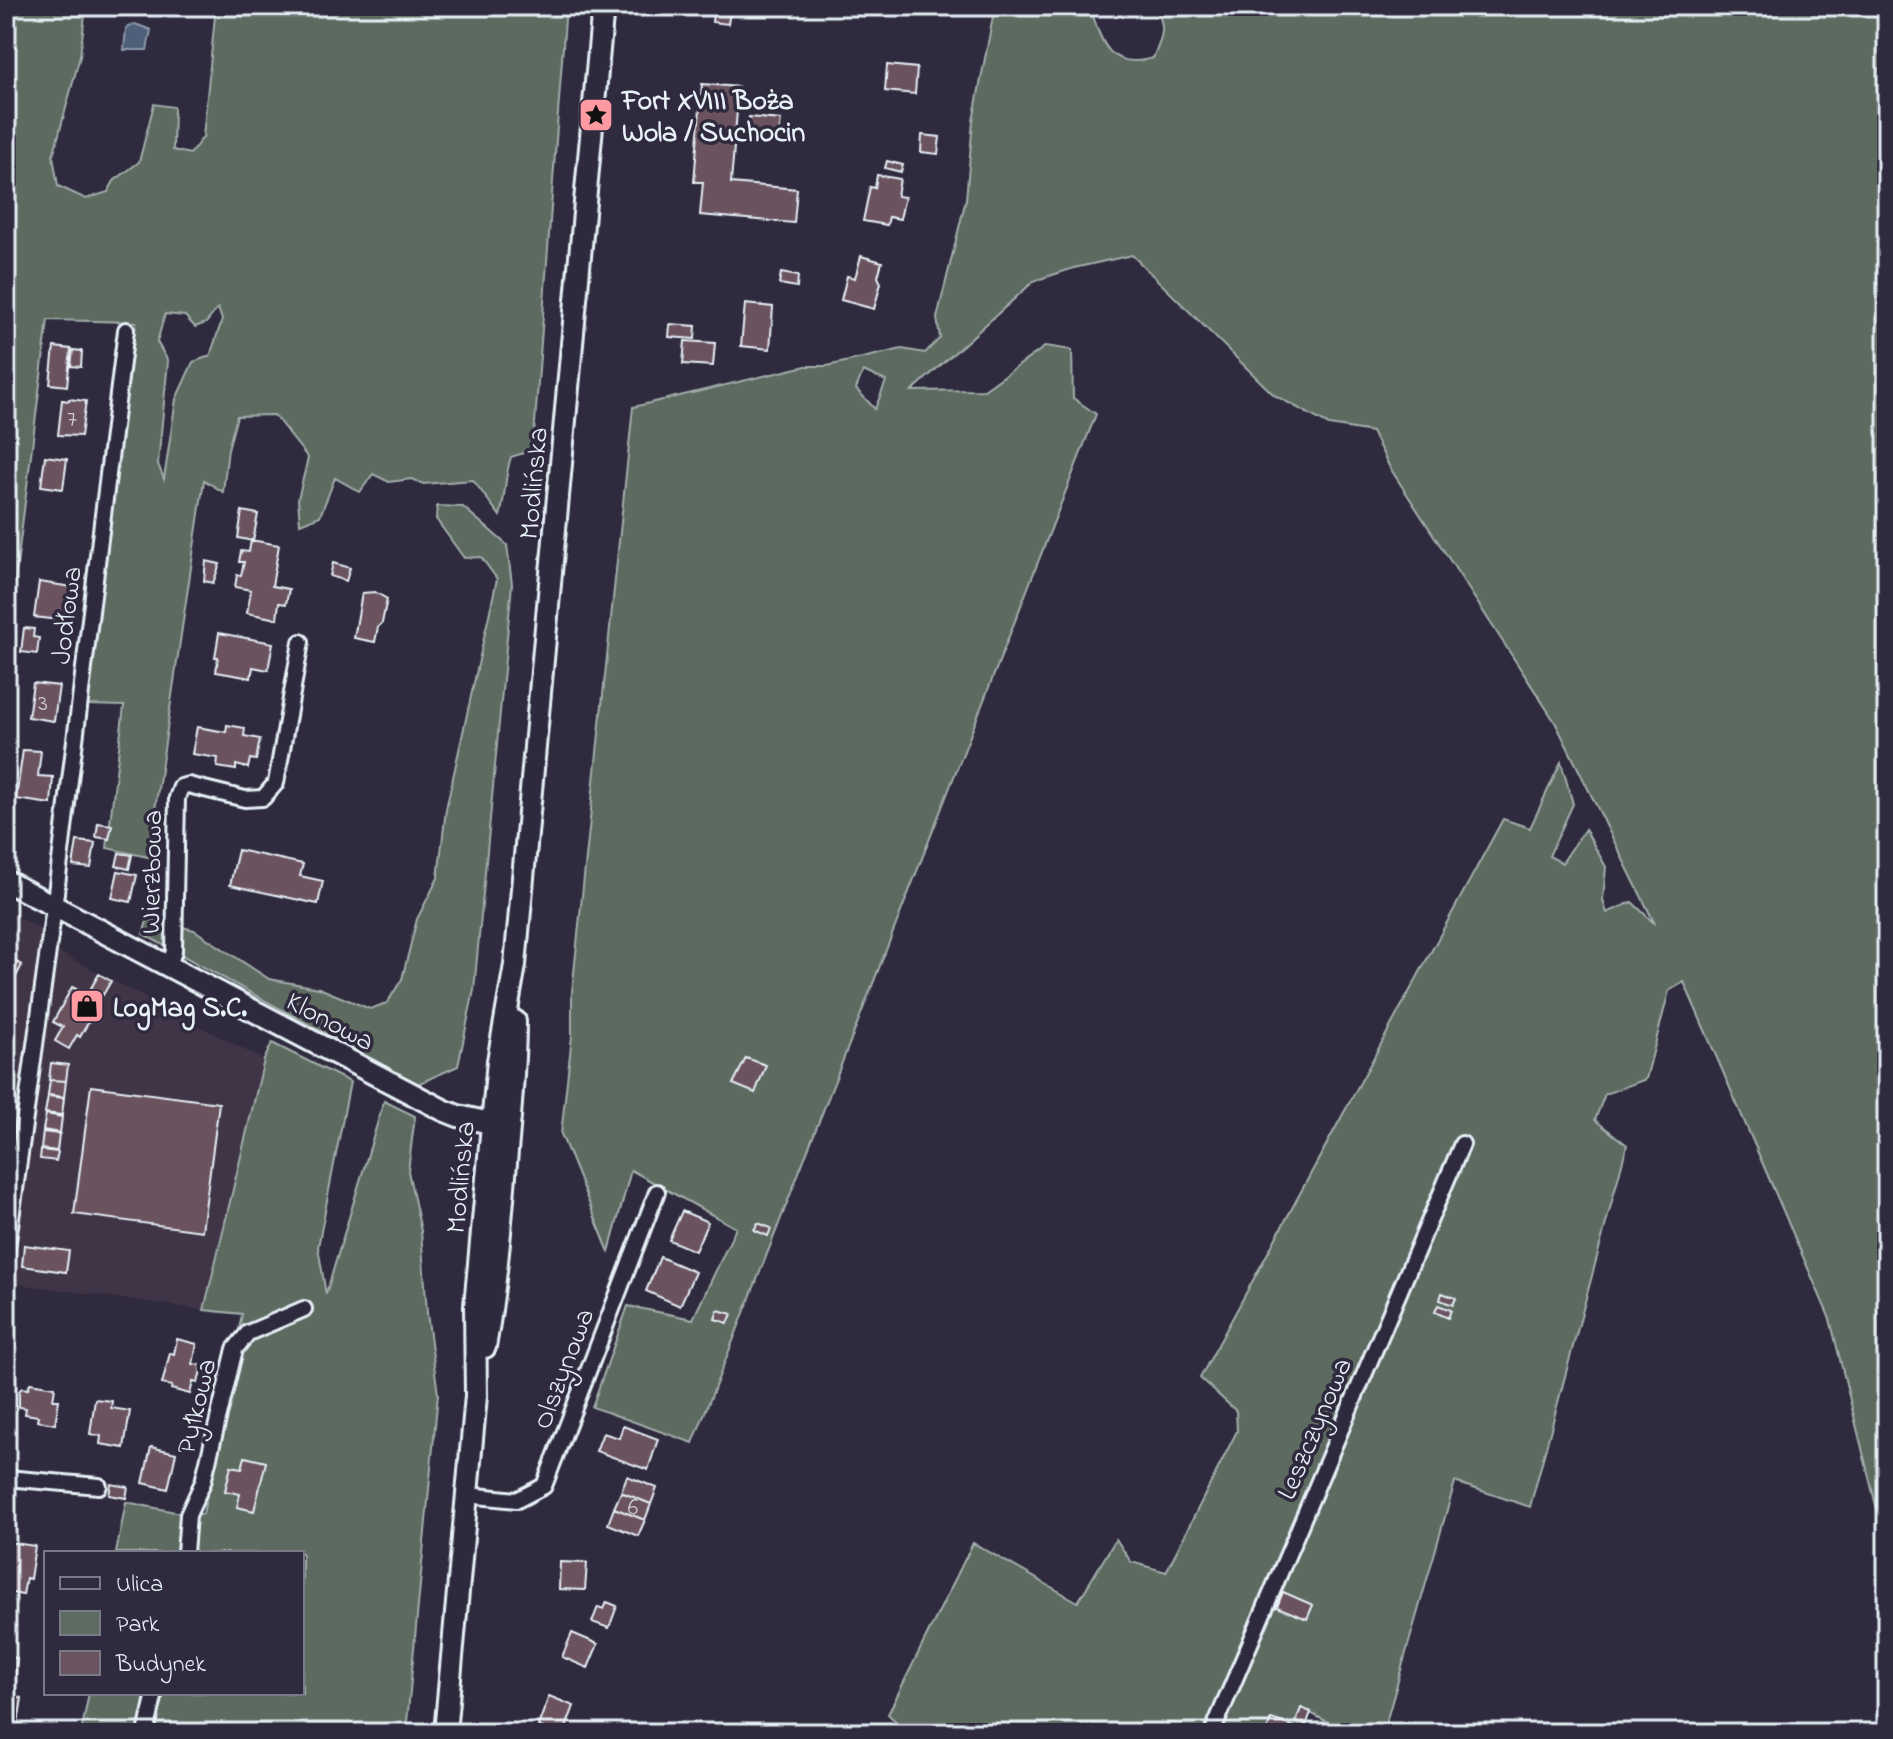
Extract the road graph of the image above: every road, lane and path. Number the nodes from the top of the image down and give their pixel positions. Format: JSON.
{"nodes":[{"id":1,"x":603,"y":6,"type":"edge"},
{"id":2,"x":126,"y":330,"type":"dead end"},
{"id":3,"x":301,"y":642,"type":"dead end"},
{"id":4,"x":6,"y":881,"type":"edge"},
{"id":5,"x":54,"y":906,"type":"junction"},
{"id":6,"x":169,"y":966,"type":"junction"},
{"id":7,"x":501,"y":1125,"type":"junction"},
{"id":8,"x":1462,"y":1144,"type":"dead end"},
{"id":9,"x":657,"y":1192,"type":"dead end"},
{"id":10,"x":6,"y":1255,"type":"edge"},
{"id":11,"x":304,"y":1309,"type":"dead end"},
{"id":12,"x":6,"y":1478,"type":"edge"},
{"id":13,"x":99,"y":1486,"type":"dead end"},
{"id":14,"x":467,"y":1495,"type":"junction"},
{"id":15,"x":185,"y":1551,"type":"edge"},
{"id":16,"x":155,"y":1695,"type":"edge"},
{"id":17,"x":146,"y":1733,"type":"edge"},
{"id":18,"x":445,"y":1733,"type":"edge"},
{"id":19,"x":1212,"y":1733,"type":"edge"}],
"edges":[{"from":1,"to":7,"type":"main road","name":"Modlińska"},
{"from":2,"to":5,"type":"street","name":"Jodłowa"},
{"from":3,"to":6,"type":"street","name":"Wierzbowa"},
{"from":4,"to":5,"type":"main road","name":"Klonowa"},
{"from":5,"to":6,"type":"main road","name":"Klonowa"},
{"from":5,"to":10,"type":"street","name":"Jodłowa"},
{"from":6,"to":7,"type":"main road","name":"Klonowa"},
{"from":7,"to":14,"type":"main road","name":"Modlińska"},
{"from":8,"to":19,"type":"street","name":"Leszczynowa"},
{"from":9,"to":14,"type":"street","name":"Olszynowa"},
{"from":11,"to":15,"type":"street","name":"Pyłkowa"},
{"from":12,"to":13,"type":"street"},
{"from":14,"to":18,"type":"main road","name":"Modlińska"},
{"from":16,"to":17,"type":"street"}]}
